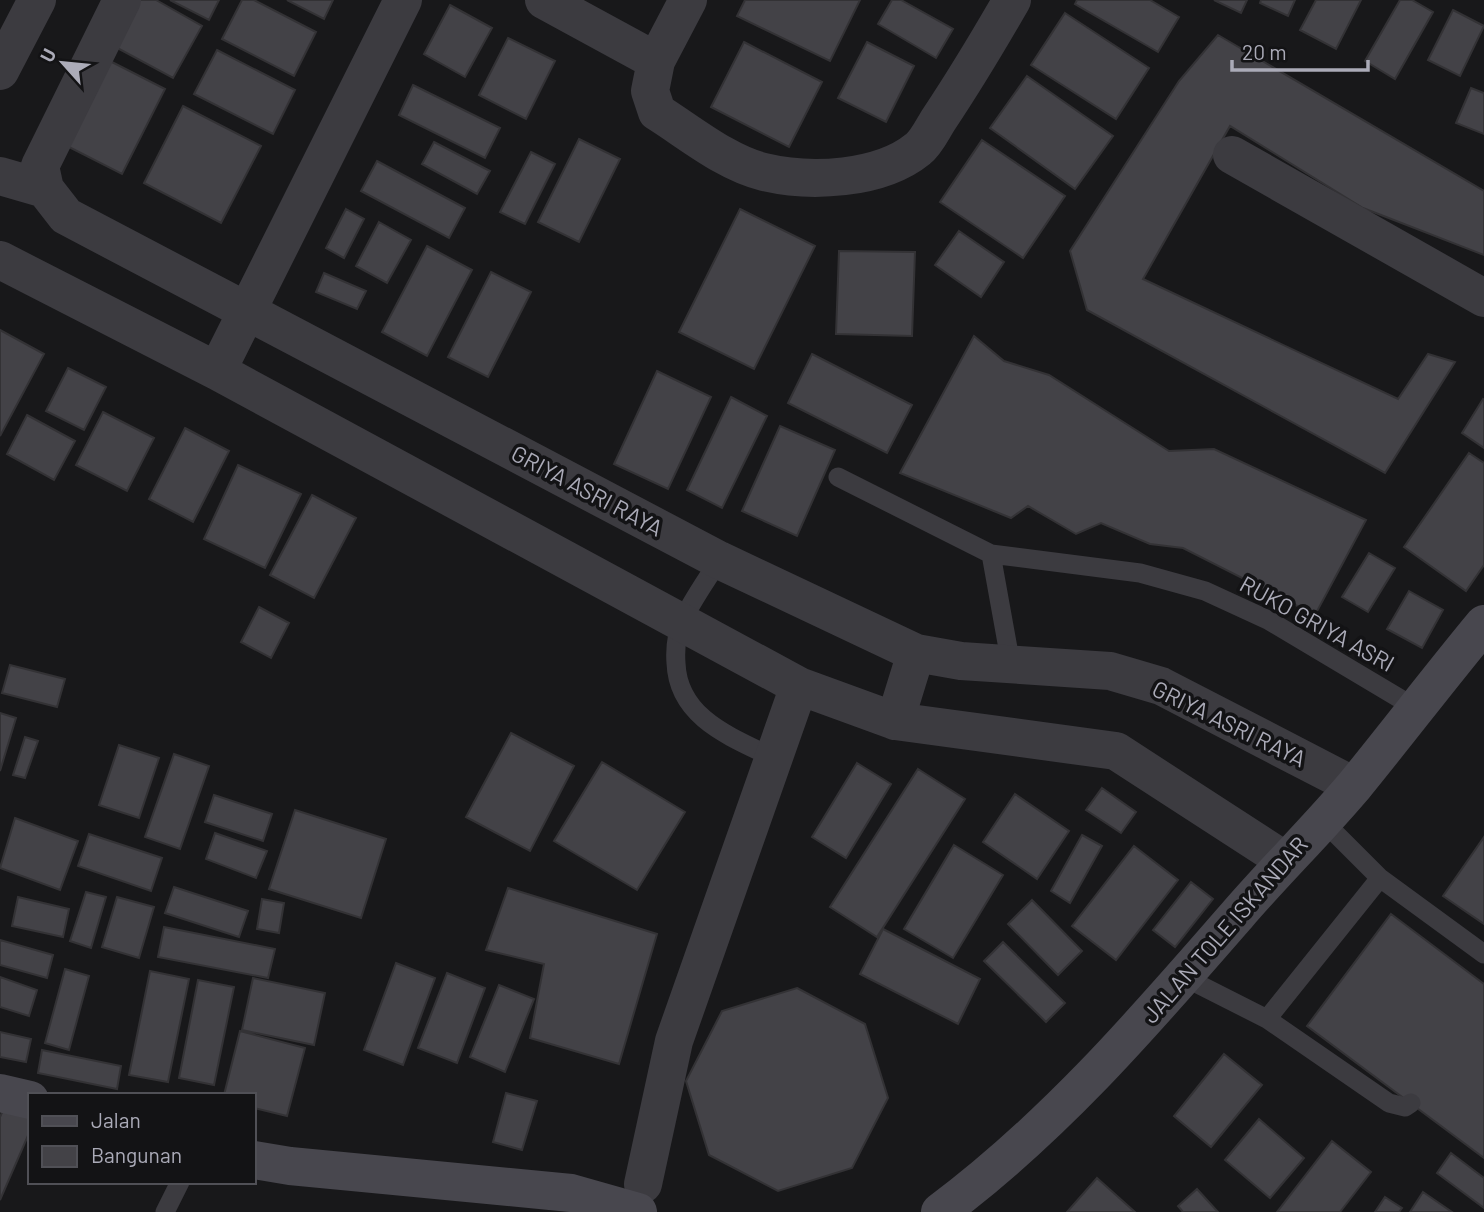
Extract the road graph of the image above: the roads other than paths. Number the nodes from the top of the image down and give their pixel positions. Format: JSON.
{"nodes":[{"id":1,"x":37,"y":0,"type":"edge"},
{"id":2,"x":122,"y":0,"type":"edge"},
{"id":3,"x":403,"y":0,"type":"edge"},
{"id":4,"x":544,"y":0,"type":"edge"},
{"id":5,"x":688,"y":0,"type":"edge"},
{"id":6,"x":1012,"y":0,"type":"edge"},
{"id":7,"x":656,"y":61,"type":"junction"},
{"id":8,"x":0,"y":71,"type":"edge"},
{"id":9,"x":1233,"y":155,"type":"dead end"},
{"id":10,"x":0,"y":176,"type":"edge"},
{"id":11,"x":45,"y":189,"type":"junction"},
{"id":12,"x":0,"y":260,"type":"edge"},
{"id":13,"x":1484,"y":298,"type":"edge"},
{"id":14,"x":247,"y":314,"type":"junction"},
{"id":15,"x":217,"y":371,"type":"junction"},
{"id":16,"x":838,"y":477,"type":"dead end"},
{"id":17,"x":991,"y":554,"type":"junction"},
{"id":18,"x":719,"y":560,"type":"junction"},
{"id":19,"x":682,"y":622,"type":"junction"},
{"id":20,"x":1484,"y":624,"type":"edge"},
{"id":21,"x":916,"y":653,"type":"junction"},
{"id":22,"x":1012,"y":665,"type":"junction"},
{"id":23,"x":799,"y":686,"type":"junction"},
{"id":24,"x":1414,"y":708,"type":"junction"},
{"id":25,"x":895,"y":721,"type":"junction"},
{"id":26,"x":774,"y":758,"type":"junction"},
{"id":27,"x":1354,"y":786,"type":"junction"},
{"id":28,"x":1322,"y":820,"type":"junction"},
{"id":29,"x":1284,"y":860,"type":"junction"},
{"id":30,"x":1380,"y":878,"type":"junction"},
{"id":31,"x":1484,"y":954,"type":"edge"},
{"id":32,"x":1184,"y":977,"type":"junction"},
{"id":33,"x":1267,"y":1019,"type":"junction"},
{"id":34,"x":0,"y":1093,"type":"edge"},
{"id":35,"x":28,"y":1100,"type":"edge"},
{"id":36,"x":1411,"y":1103,"type":"dead end"},
{"id":37,"x":256,"y":1160,"type":"edge"},
{"id":38,"x":179,"y":1184,"type":"edge"},
{"id":39,"x":640,"y":1198,"type":"edge"},
{"id":40,"x":579,"y":1203,"type":"edge"},
{"id":41,"x":165,"y":1212,"type":"edge"},
{"id":42,"x":940,"y":1212,"type":"edge"}],
"edges":[{"from":1,"to":8,"type":"street"},
{"from":2,"to":11,"type":"street"},
{"from":3,"to":14,"type":"street"},
{"from":4,"to":7,"type":"street"},
{"from":5,"to":7,"type":"street"},
{"from":6,"to":7,"type":"street"},
{"from":9,"to":13,"type":"street"},
{"from":10,"to":11,"type":"street"},
{"from":11,"to":14,"type":"street","name":"GRIYA ASRI RAYA"},
{"from":12,"to":15,"type":"street"},
{"from":14,"to":15,"type":"street"},
{"from":14,"to":18,"type":"street","name":"GRIYA ASRI RAYA"},
{"from":15,"to":19,"type":"street"},
{"from":16,"to":17,"type":"lane","name":"RUKO GRIYA ASRI"},
{"from":17,"to":22,"type":"lane"},
{"from":17,"to":24,"type":"lane","name":"RUKO GRIYA ASRI"},
{"from":18,"to":19,"type":"lane"},
{"from":18,"to":21,"type":"street","name":"GRIYA ASRI RAYA"},
{"from":19,"to":23,"type":"street"},
{"from":19,"to":26,"type":"lane"},
{"from":20,"to":24,"type":"main road","name":"JALAN TOLE ISKANDAR"},
{"from":21,"to":22,"type":"street","name":"GRIYA ASRI RAYA"},
{"from":21,"to":25,"type":"street"},
{"from":22,"to":27,"type":"street","name":"GRIYA ASRI RAYA"},
{"from":23,"to":25,"type":"street"},
{"from":23,"to":26,"type":"street"},
{"from":24,"to":27,"type":"main road","name":"JALAN TOLE ISKANDAR"},
{"from":25,"to":29,"type":"street"},
{"from":26,"to":39,"type":"street"},
{"from":27,"to":28,"type":"main road","name":"JALAN TOLE ISKANDAR"},
{"from":28,"to":29,"type":"main road","name":"JALAN TOLE ISKANDAR"},
{"from":28,"to":30,"type":"lane"},
{"from":29,"to":32,"type":"main road","name":"JALAN TOLE ISKANDAR"},
{"from":30,"to":31,"type":"lane"},
{"from":30,"to":33,"type":"lane"},
{"from":32,"to":33,"type":"lane"},
{"from":32,"to":42,"type":"main road","name":"JALAN TOLE ISKANDAR"},
{"from":33,"to":36,"type":"lane"},
{"from":34,"to":35,"type":"main road"},
{"from":37,"to":40,"type":"main road"},
{"from":38,"to":41,"type":"lane"},
{"from":39,"to":40,"type":"main road"}]}
